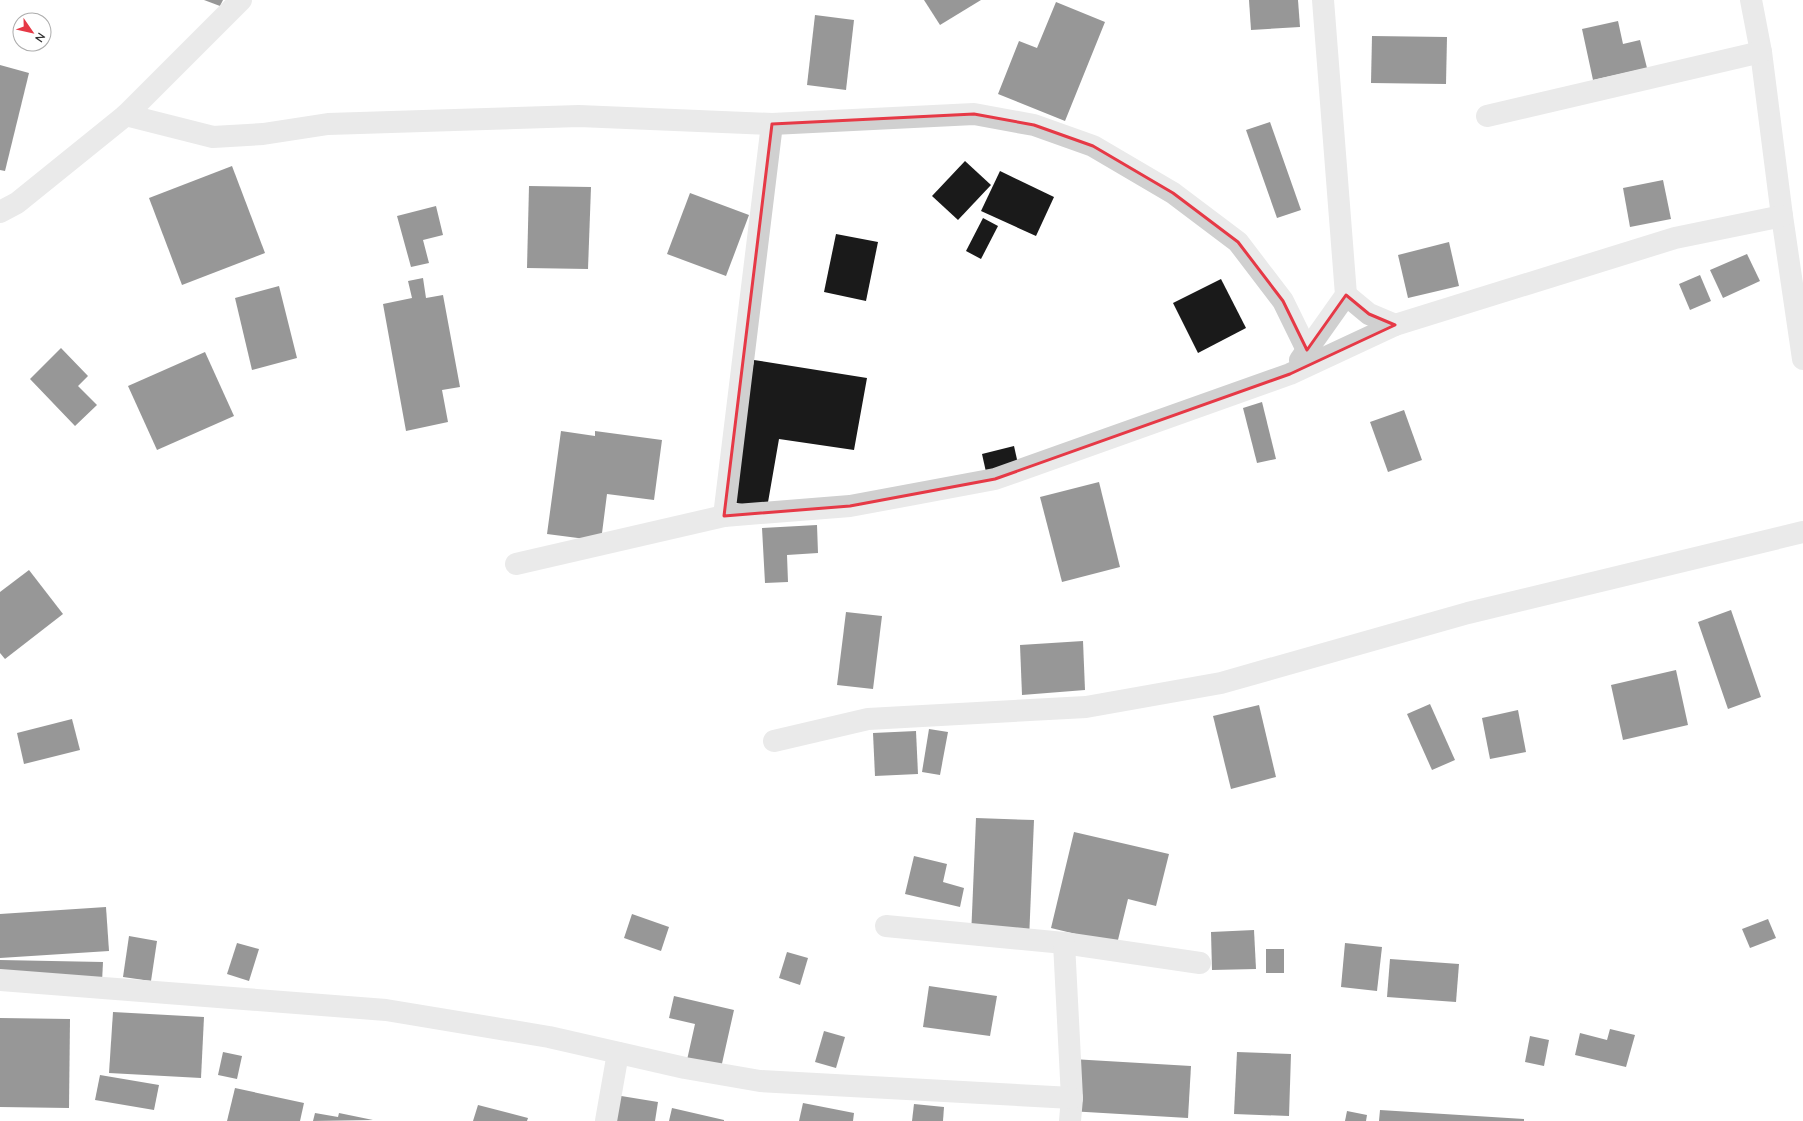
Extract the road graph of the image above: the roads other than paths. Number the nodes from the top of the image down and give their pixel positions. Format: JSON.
{"nodes":[{"id":1,"x":241,"y":0,"type":"edge"},
{"id":2,"x":1323,"y":0,"type":"edge"},
{"id":3,"x":1751,"y":0,"type":"edge"},
{"id":4,"x":1761,"y":52,"type":"junction"},
{"id":5,"x":126,"y":115,"type":"junction"},
{"id":6,"x":1487,"y":116,"type":"dead end"},
{"id":7,"x":772,"y":124,"type":"junction"},
{"id":8,"x":6,"y":206,"type":"edge"},
{"id":9,"x":1782,"y":216,"type":"junction"},
{"id":10,"x":1346,"y":295,"type":"junction"},
{"id":11,"x":1395,"y":325,"type":"junction"},
{"id":12,"x":1307,"y":350,"type":"junction"},
{"id":13,"x":1803,"y":359,"type":"edge"},
{"id":14,"x":1290,"y":374,"type":"junction"},
{"id":15,"x":724,"y":516,"type":"junction"},
{"id":16,"x":1803,"y":532,"type":"edge"},
{"id":17,"x":516,"y":564,"type":"dead end"},
{"id":18,"x":774,"y":741,"type":"dead end"},
{"id":19,"x":886,"y":926,"type":"dead end"},
{"id":20,"x":1064,"y":943,"type":"junction"},
{"id":21,"x":1200,"y":963,"type":"dead end"},
{"id":22,"x":0,"y":980,"type":"edge"},
{"id":23,"x":618,"y":1053,"type":"junction"},
{"id":24,"x":1072,"y":1098,"type":"junction"},
{"id":25,"x":606,"y":1121,"type":"edge"},
{"id":26,"x":1070,"y":1121,"type":"edge"}],
"edges":[{"from":1,"to":5,"type":"street"},
{"from":2,"to":10,"type":"street"},
{"from":3,"to":4,"type":"street"},
{"from":4,"to":6,"type":"street"},
{"from":4,"to":9,"type":"street"},
{"from":5,"to":7,"type":"street"},
{"from":5,"to":8,"type":"street"},
{"from":7,"to":12,"type":"street"},
{"from":7,"to":15,"type":"street"},
{"from":9,"to":11,"type":"street"},
{"from":9,"to":13,"type":"street"},
{"from":10,"to":11,"type":"street"},
{"from":10,"to":12,"type":"street"},
{"from":11,"to":14,"type":"street"},
{"from":12,"to":14,"type":"street"},
{"from":14,"to":15,"type":"street"},
{"from":15,"to":17,"type":"street"},
{"from":16,"to":18,"type":"street"},
{"from":19,"to":20,"type":"street"},
{"from":20,"to":21,"type":"street"},
{"from":20,"to":24,"type":"street"},
{"from":22,"to":23,"type":"street"},
{"from":23,"to":24,"type":"street"},
{"from":23,"to":25,"type":"street"},
{"from":24,"to":26,"type":"street"}]}
